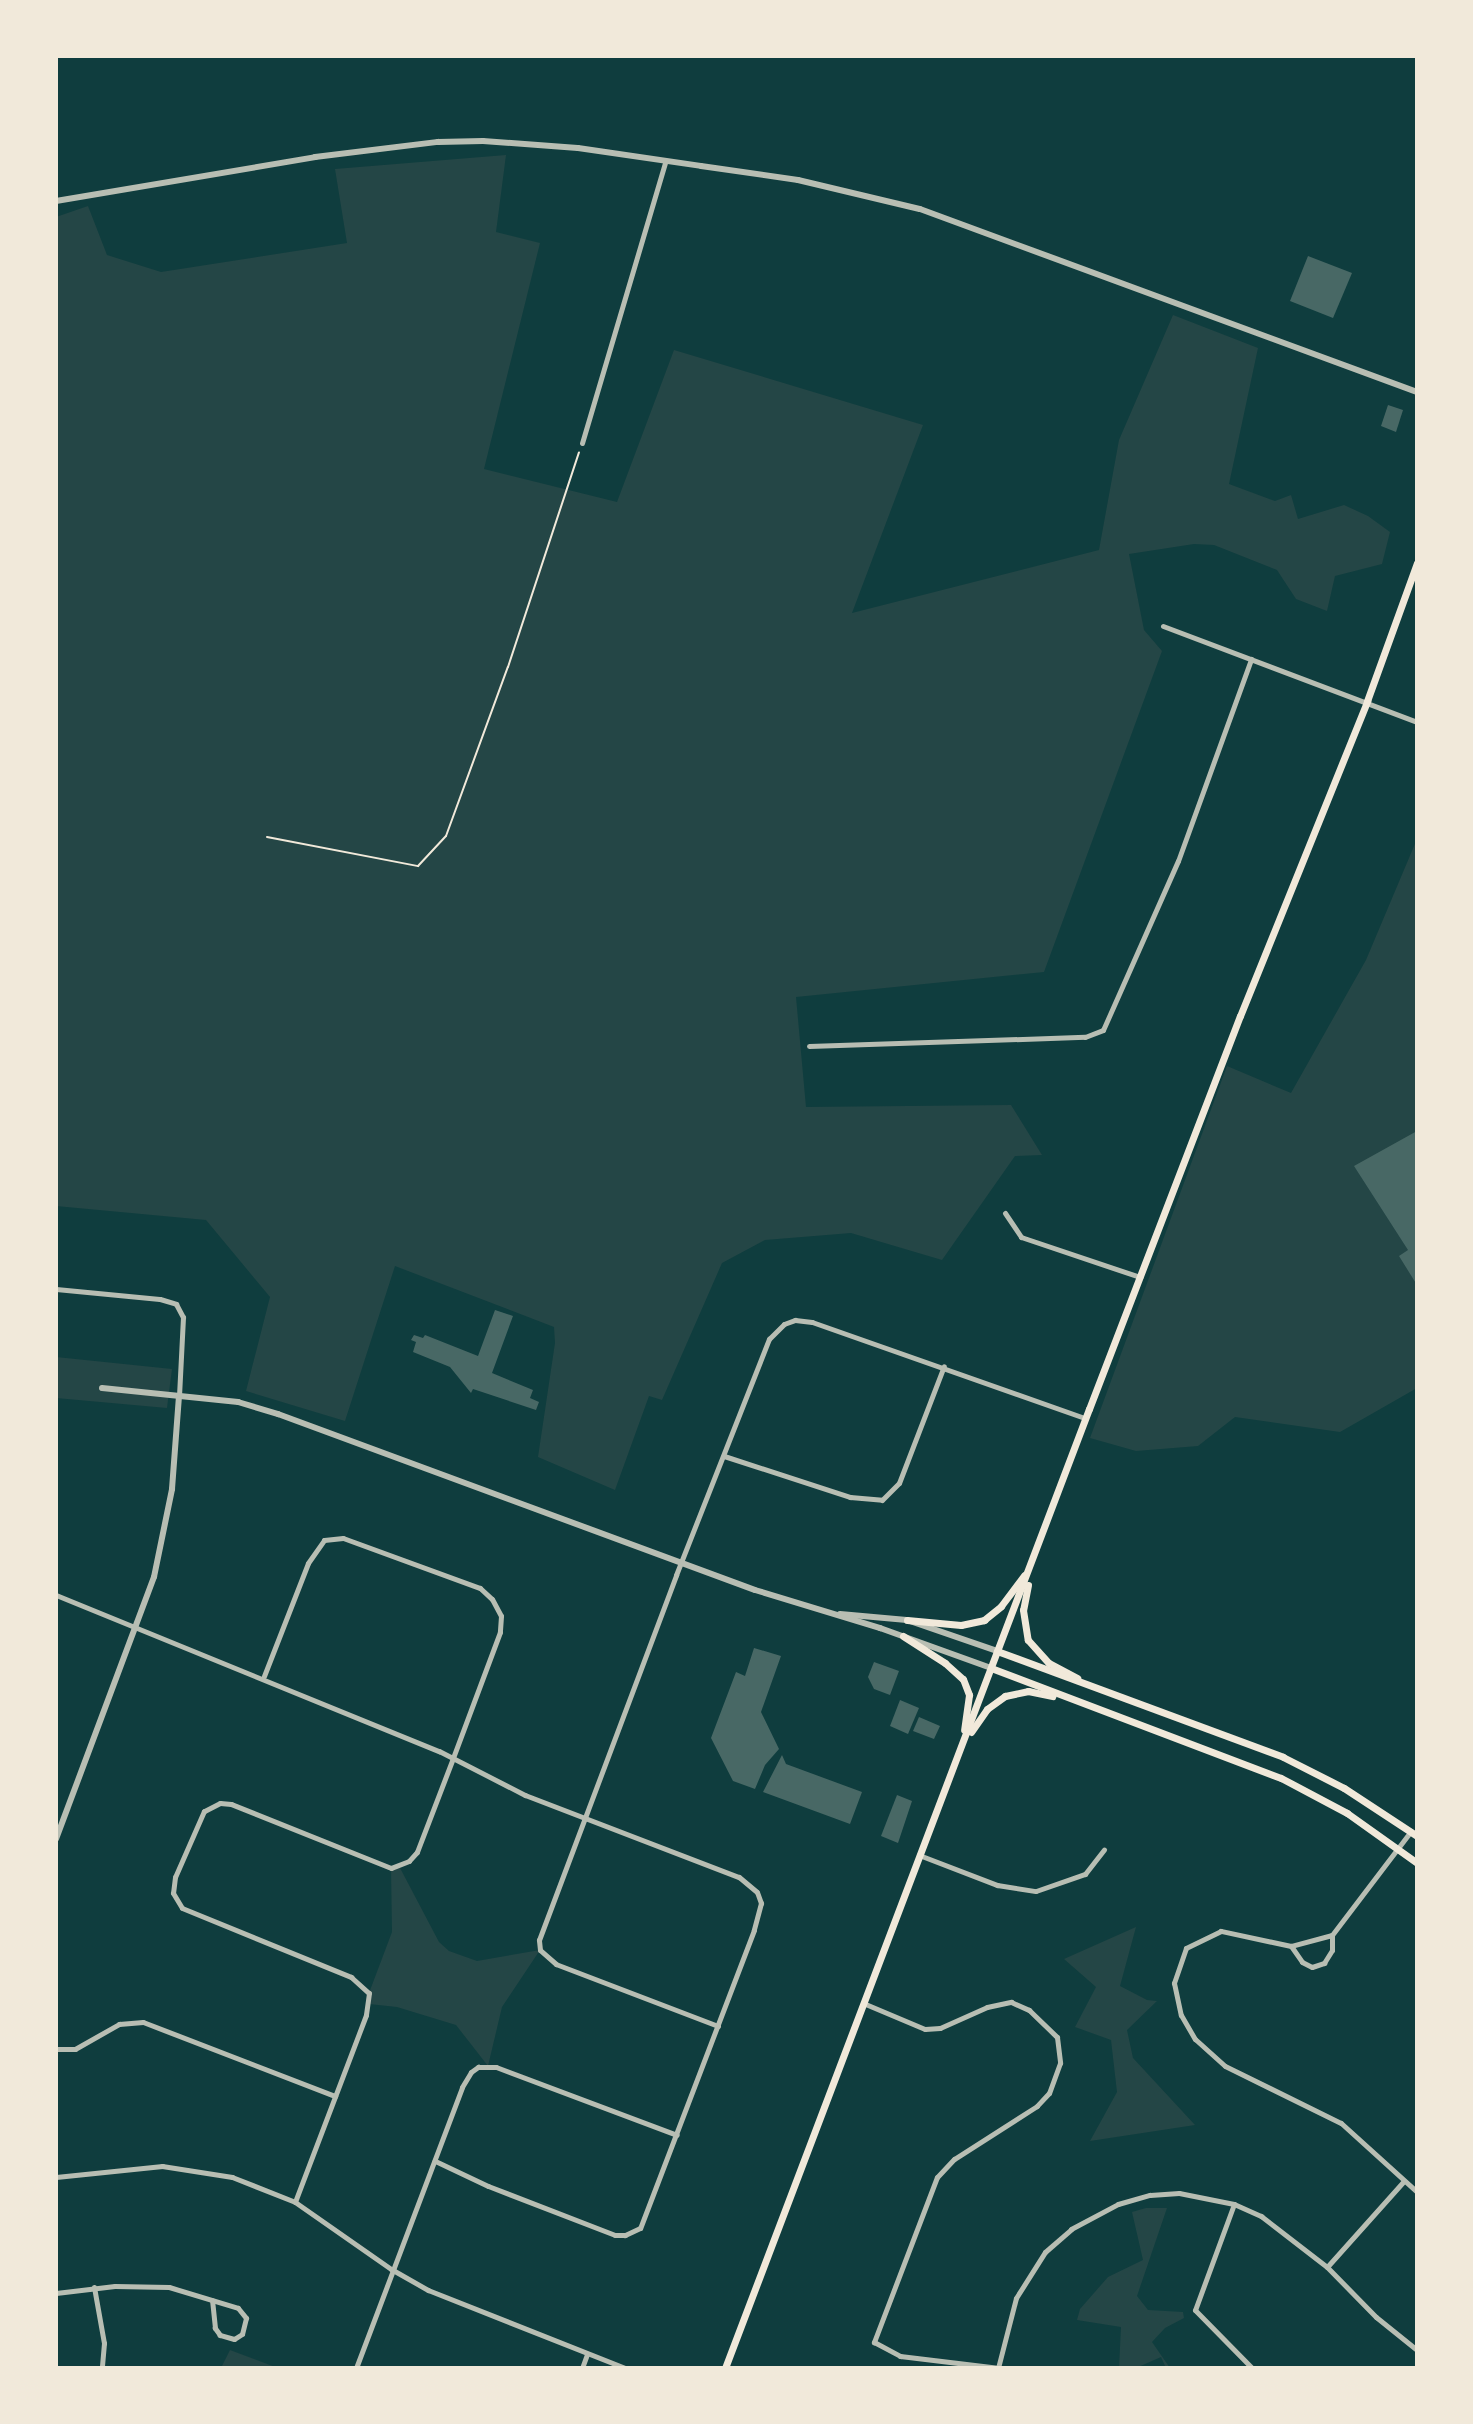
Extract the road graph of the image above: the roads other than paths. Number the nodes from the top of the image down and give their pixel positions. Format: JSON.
{"nodes":[{"id":1,"x":665,"y":162,"type":"junction"},
{"id":2,"x":56,"y":201,"type":"edge"},
{"id":3,"x":1417,"y":392,"type":"edge"},
{"id":4,"x":582,"y":443,"type":"road end"},
{"id":5,"x":1417,"y":563,"type":"edge"},
{"id":6,"x":1163,"y":626,"type":"dead end"},
{"id":7,"x":1251,"y":659,"type":"junction"},
{"id":8,"x":1367,"y":701,"type":"junction"},
{"id":9,"x":1417,"y":722,"type":"edge"},
{"id":10,"x":809,"y":1046,"type":"dead end"},
{"id":11,"x":1005,"y":1213,"type":"dead end"},
{"id":12,"x":1141,"y":1278,"type":"junction"},
{"id":13,"x":56,"y":1289,"type":"edge"},
{"id":14,"x":944,"y":1366,"type":"junction"},
{"id":15,"x":102,"y":1388,"type":"dead end"},
{"id":16,"x":179,"y":1396,"type":"junction"},
{"id":17,"x":1086,"y":1418,"type":"junction"},
{"id":18,"x":724,"y":1456,"type":"junction"},
{"id":19,"x":680,"y":1563,"type":"junction"},
{"id":20,"x":1033,"y":1563,"type":"junction"},
{"id":21,"x":56,"y":1595,"type":"edge"},
{"id":22,"x":833,"y":1614,"type":"junction"},
{"id":23,"x":907,"y":1620,"type":"junction"},
{"id":24,"x":138,"y":1625,"type":"junction"},
{"id":25,"x":903,"y":1636,"type":"junction"},
{"id":26,"x":997,"y":1651,"type":"junction"},
{"id":27,"x":991,"y":1668,"type":"junction"},
{"id":28,"x":264,"y":1676,"type":"junction"},
{"id":29,"x":1090,"y":1684,"type":"junction"},
{"id":30,"x":1072,"y":1699,"type":"junction"},
{"id":31,"x":958,"y":1755,"type":"junction"},
{"id":32,"x":453,"y":1758,"type":"junction"},
{"id":33,"x":584,"y":1816,"type":"junction"},
{"id":34,"x":1414,"y":1834,"type":"edge"},
{"id":35,"x":56,"y":1839,"type":"edge"},
{"id":36,"x":1398,"y":1849,"type":"junction"},
{"id":37,"x":1104,"y":1850,"type":"dead end"},
{"id":38,"x":919,"y":1855,"type":"junction"},
{"id":39,"x":1417,"y":1863,"type":"edge"},
{"id":40,"x":1332,"y":1935,"type":"junction"},
{"id":41,"x":1291,"y":1946,"type":"junction"},
{"id":42,"x":863,"y":2003,"type":"junction"},
{"id":43,"x":718,"y":2026,"type":"junction"},
{"id":44,"x":56,"y":2049,"type":"edge"},
{"id":45,"x":335,"y":2096,"type":"junction"},
{"id":46,"x":677,"y":2135,"type":"junction"},
{"id":47,"x":435,"y":2161,"type":"junction"},
{"id":48,"x":56,"y":2177,"type":"edge"},
{"id":49,"x":1404,"y":2181,"type":"junction"},
{"id":50,"x":1417,"y":2192,"type":"edge"},
{"id":51,"x":295,"y":2202,"type":"junction"},
{"id":52,"x":1234,"y":2204,"type":"junction"},
{"id":53,"x":1327,"y":2267,"type":"junction"},
{"id":54,"x":391,"y":2269,"type":"junction"},
{"id":55,"x":94,"y":2287,"type":"junction"},
{"id":56,"x":56,"y":2293,"type":"edge"},
{"id":57,"x":212,"y":2300,"type":"junction"},
{"id":58,"x":1417,"y":2350,"type":"edge"},
{"id":59,"x":587,"y":2354,"type":"junction"},
{"id":60,"x":102,"y":2368,"type":"edge"},
{"id":61,"x":356,"y":2368,"type":"edge"},
{"id":62,"x":582,"y":2368,"type":"edge"},
{"id":63,"x":625,"y":2368,"type":"edge"},
{"id":64,"x":725,"y":2368,"type":"edge"},
{"id":65,"x":998,"y":2368,"type":"edge"},
{"id":66,"x":1252,"y":2368,"type":"edge"}],
"edges":[{"from":1,"to":2,"type":"street"},
{"from":1,"to":3,"type":"street"},
{"from":1,"to":4,"type":"street"},
{"from":5,"to":8,"type":"main road"},
{"from":6,"to":7,"type":"street"},
{"from":7,"to":8,"type":"street"},
{"from":7,"to":10,"type":"street"},
{"from":8,"to":9,"type":"street"},
{"from":8,"to":12,"type":"main road"},
{"from":11,"to":12,"type":"street"},
{"from":12,"to":17,"type":"main road"},
{"from":13,"to":16,"type":"street"},
{"from":14,"to":17,"type":"street"},
{"from":14,"to":18,"type":"street"},
{"from":14,"to":18,"type":"street"},
{"from":15,"to":16,"type":"street"},
{"from":16,"to":19,"type":"street"},
{"from":16,"to":24,"type":"street"},
{"from":17,"to":20,"type":"main road"},
{"from":18,"to":19,"type":"street"},
{"from":19,"to":22,"type":"street"},
{"from":19,"to":33,"type":"street"},
{"from":20,"to":23,"type":"main road"},
{"from":20,"to":26,"type":"main road"},
{"from":20,"to":29,"type":"main road"},
{"from":21,"to":24,"type":"street"},
{"from":22,"to":23,"type":"street"},
{"from":22,"to":25,"type":"street"},
{"from":23,"to":26,"type":"street"},
{"from":24,"to":28,"type":"street"},
{"from":24,"to":35,"type":"street"},
{"from":25,"to":27,"type":"street"},
{"from":25,"to":31,"type":"main road"},
{"from":26,"to":27,"type":"main road"},
{"from":26,"to":29,"type":"main road"},
{"from":27,"to":30,"type":"main road"},
{"from":27,"to":31,"type":"main road"},
{"from":28,"to":32,"type":"street"},
{"from":28,"to":32,"type":"street"},
{"from":29,"to":34,"type":"main road"},
{"from":30,"to":31,"type":"main road"},
{"from":30,"to":36,"type":"main road"},
{"from":31,"to":38,"type":"main road"},
{"from":32,"to":33,"type":"street"},
{"from":32,"to":45,"type":"street"},
{"from":33,"to":43,"type":"street"},
{"from":33,"to":43,"type":"street"},
{"from":34,"to":36,"type":"street"},
{"from":36,"to":39,"type":"main road"},
{"from":36,"to":40,"type":"street"},
{"from":37,"to":38,"type":"street"},
{"from":38,"to":42,"type":"main road"},
{"from":40,"to":41,"type":"street"},
{"from":40,"to":41,"type":"street"},
{"from":41,"to":49,"type":"street"},
{"from":42,"to":64,"type":"main road"},
{"from":42,"to":65,"type":"street"},
{"from":43,"to":46,"type":"street"},
{"from":44,"to":45,"type":"street"},
{"from":45,"to":51,"type":"street"},
{"from":46,"to":47,"type":"street"},
{"from":46,"to":47,"type":"street"},
{"from":47,"to":54,"type":"street"},
{"from":48,"to":51,"type":"street"},
{"from":49,"to":50,"type":"street"},
{"from":49,"to":53,"type":"street"},
{"from":51,"to":54,"type":"street"},
{"from":52,"to":53,"type":"street"},
{"from":52,"to":65,"type":"street"},
{"from":52,"to":66,"type":"street"},
{"from":53,"to":58,"type":"street"},
{"from":54,"to":59,"type":"street"},
{"from":54,"to":61,"type":"street"},
{"from":55,"to":56,"type":"street"},
{"from":55,"to":57,"type":"street"},
{"from":55,"to":60,"type":"street"},
{"from":57,"to":57,"type":"street"},
{"from":59,"to":62,"type":"street"},
{"from":59,"to":63,"type":"street"}]}
